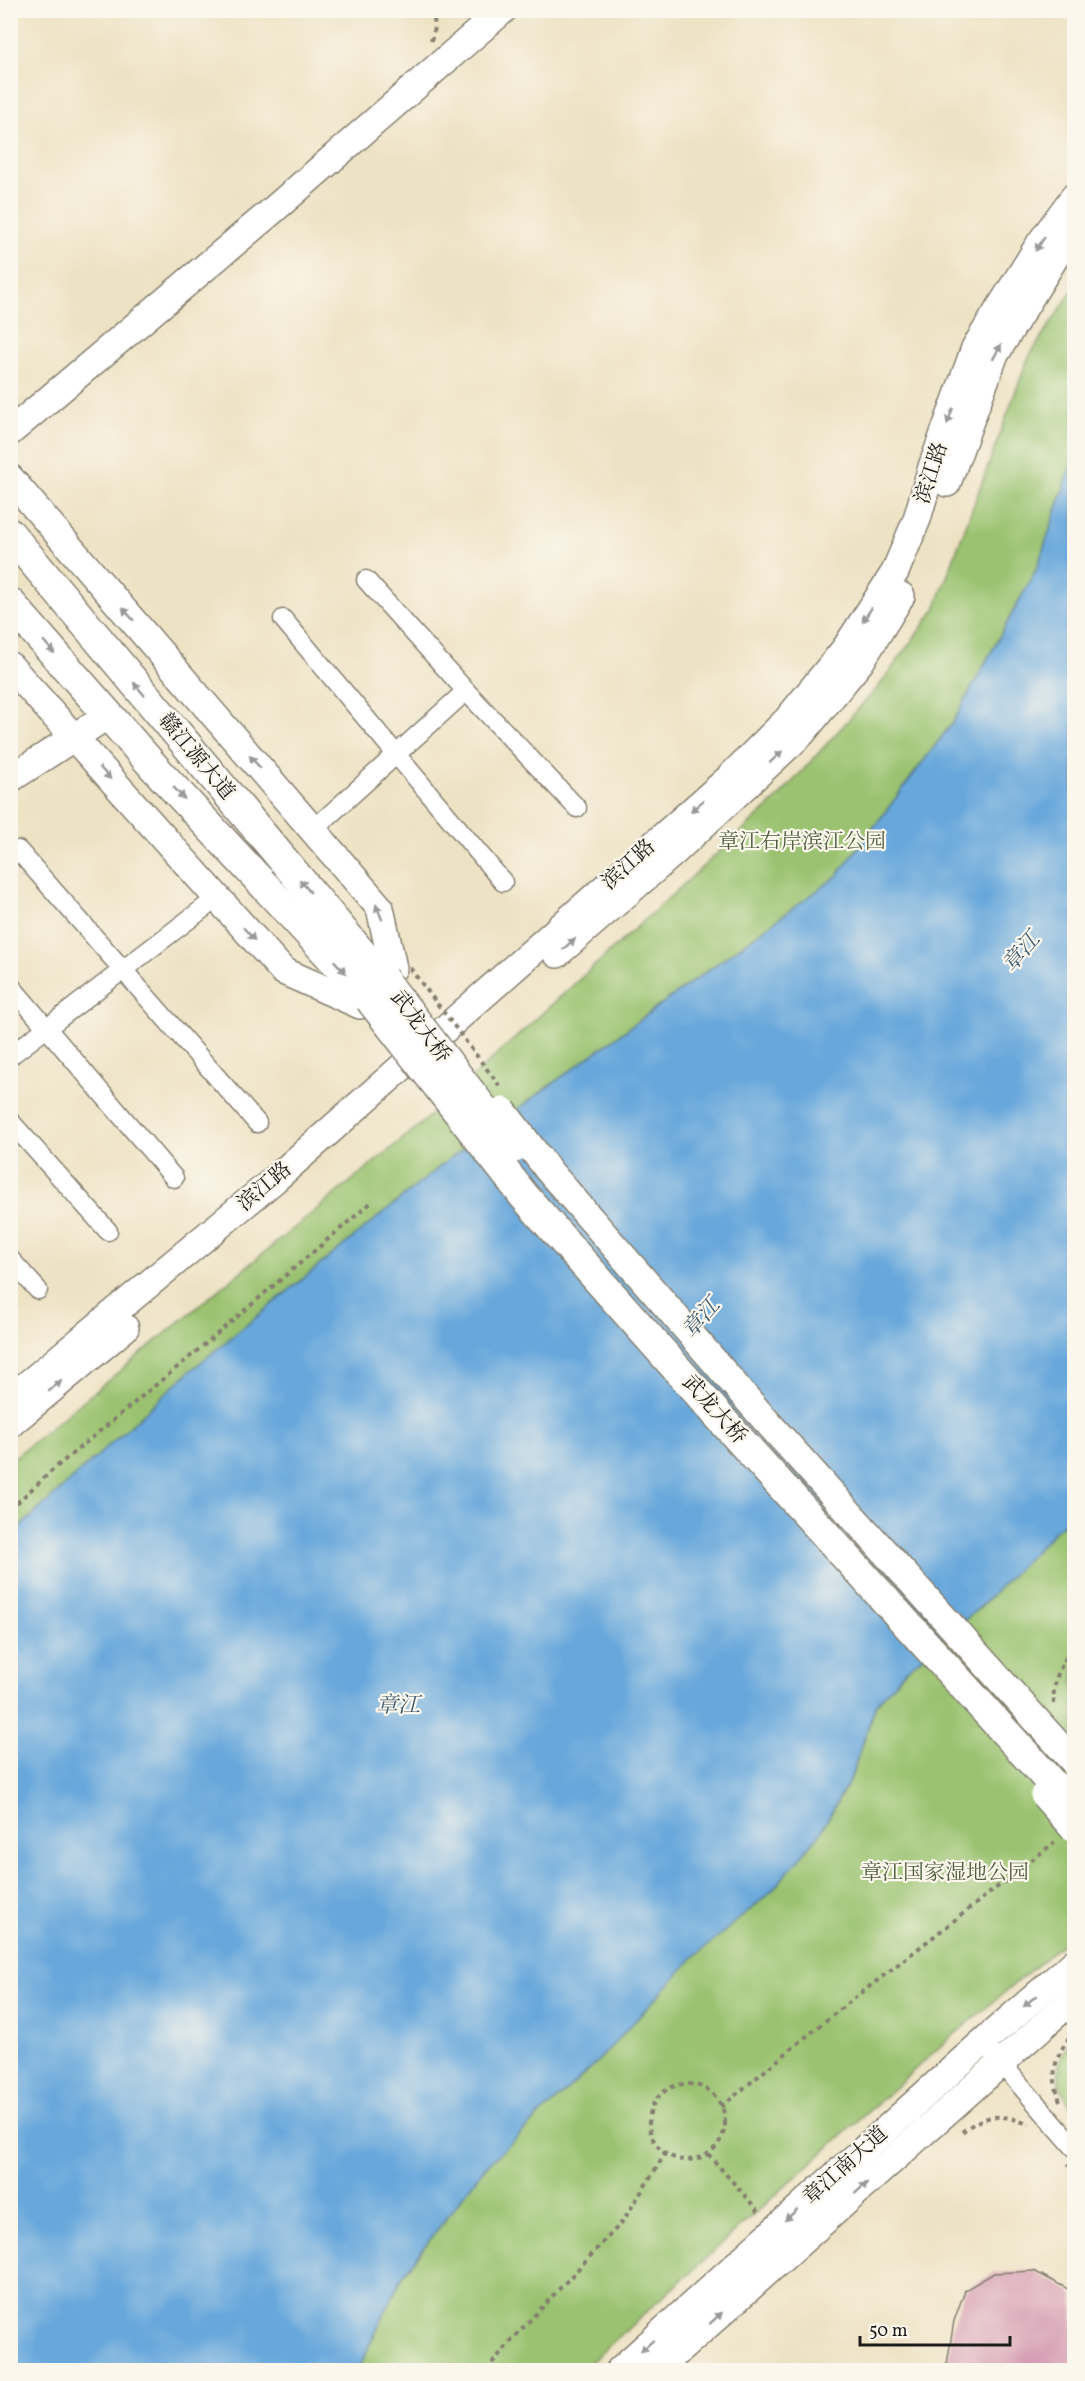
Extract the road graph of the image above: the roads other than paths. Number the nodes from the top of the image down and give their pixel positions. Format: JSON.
{"nodes":[{"id":1,"x":503,"y":10,"type":"edge"},
{"id":2,"x":475,"y":19,"type":"edge"},
{"id":3,"x":1074,"y":197,"type":"edge"},
{"id":4,"x":1074,"y":231,"type":"edge"},
{"id":5,"x":10,"y":432,"type":"edge"},
{"id":6,"x":10,"y":478,"type":"edge"},
{"id":7,"x":10,"y":534,"type":"edge"},
{"id":8,"x":366,"y":580,"type":"dead end"},
{"id":9,"x":10,"y":603,"type":"edge"},
{"id":10,"x":283,"y":619,"type":"dead end"},
{"id":11,"x":10,"y":666,"type":"edge"},
{"id":12,"x":466,"y":691,"type":"junction"},
{"id":13,"x":108,"y":715,"type":"junction"},
{"id":14,"x":73,"y":738,"type":"junction"},
{"id":15,"x":394,"y":755,"type":"junction"},
{"id":16,"x":10,"y":779,"type":"edge"},
{"id":17,"x":577,"y":808,"type":"dead end"},
{"id":18,"x":313,"y":830,"type":"junction"},
{"id":19,"x":18,"y":850,"type":"dead end"},
{"id":20,"x":503,"y":882,"type":"dead end"},
{"id":21,"x":217,"y":898,"type":"junction"},
{"id":22,"x":123,"y":971,"type":"junction"},
{"id":23,"x":10,"y":985,"type":"edge"},
{"id":24,"x":376,"y":988,"type":"junction"},
{"id":25,"x":47,"y":1028,"type":"junction"},
{"id":26,"x":10,"y":1056,"type":"edge"},
{"id":27,"x":10,"y":1121,"type":"edge"},
{"id":28,"x":257,"y":1124,"type":"dead end"},
{"id":29,"x":174,"y":1178,"type":"dead end"},
{"id":30,"x":108,"y":1231,"type":"dead end"},
{"id":31,"x":10,"y":1259,"type":"edge"},
{"id":32,"x":38,"y":1290,"type":"dead end"},
{"id":33,"x":10,"y":1399,"type":"edge"},
{"id":34,"x":10,"y":1424,"type":"edge"},
{"id":35,"x":1074,"y":1762,"type":"edge"},
{"id":36,"x":1074,"y":1776,"type":"edge"},
{"id":37,"x":1074,"y":1808,"type":"edge"},
{"id":38,"x":1065,"y":1835,"type":"edge"},
{"id":39,"x":1074,"y":1963,"type":"edge"},
{"id":40,"x":1074,"y":1998,"type":"edge"},
{"id":41,"x":982,"y":2042,"type":"junction"},
{"id":42,"x":1001,"y":2063,"type":"junction"},
{"id":43,"x":1069,"y":2152,"type":"edge"},
{"id":44,"x":620,"y":2370,"type":"edge"},
{"id":45,"x":657,"y":2370,"type":"edge"}],
"edges":[{"from":1,"to":2,"type":"main road"},
{"from":2,"to":5,"type":"main road"},
{"from":3,"to":33,"type":"main road","name":"滨江路","one_way":true},
{"from":34,"to":4,"type":"main road","name":"滨江路","one_way":true},
{"from":18,"to":6,"type":"main road","one_way":true},
{"from":24,"to":7,"type":"main road","name":"赣江源大道","one_way":true},
{"from":8,"to":12,"type":"street"},
{"from":9,"to":13,"type":"main road","name":"赣江源大道","one_way":true},
{"from":10,"to":15,"type":"street"},
{"from":11,"to":14,"type":"main road"},
{"from":12,"to":15,"type":"street"},
{"from":12,"to":17,"type":"street"},
{"from":13,"to":14,"type":"main road"},
{"from":13,"to":24,"type":"main road","name":"赣江源大道","one_way":true},
{"from":14,"to":16,"type":"main road"},
{"from":14,"to":21,"type":"main road","one_way":true},
{"from":15,"to":18,"type":"street"},
{"from":15,"to":20,"type":"street"},
{"from":24,"to":18,"type":"main road","one_way":true},
{"from":19,"to":22,"type":"street"},
{"from":21,"to":22,"type":"street"},
{"from":21,"to":24,"type":"main road","one_way":true},
{"from":22,"to":25,"type":"street"},
{"from":22,"to":28,"type":"street"},
{"from":23,"to":25,"type":"street"},
{"from":24,"to":35,"type":"main road","bridge":true},
{"from":24,"to":36,"type":"main road","name":"武龙大桥","bridge":true},
{"from":24,"to":37,"type":"main road","name":"武龙大桥","bridge":true},
{"from":24,"to":38,"type":"main road","bridge":true},
{"from":25,"to":26,"type":"street"},
{"from":25,"to":29,"type":"street"},
{"from":27,"to":30,"type":"street"},
{"from":31,"to":32,"type":"street"},
{"from":39,"to":41,"type":"main road","name":"章江南大道","one_way":true},
{"from":40,"to":42,"type":"main road","name":"章江南大道"},
{"from":41,"to":42,"type":"street"},
{"from":41,"to":44,"type":"main road","name":"章江南大道","one_way":true},
{"from":42,"to":43,"type":"street"},
{"from":45,"to":42,"type":"main road","name":"章江南大道","one_way":true}]}
